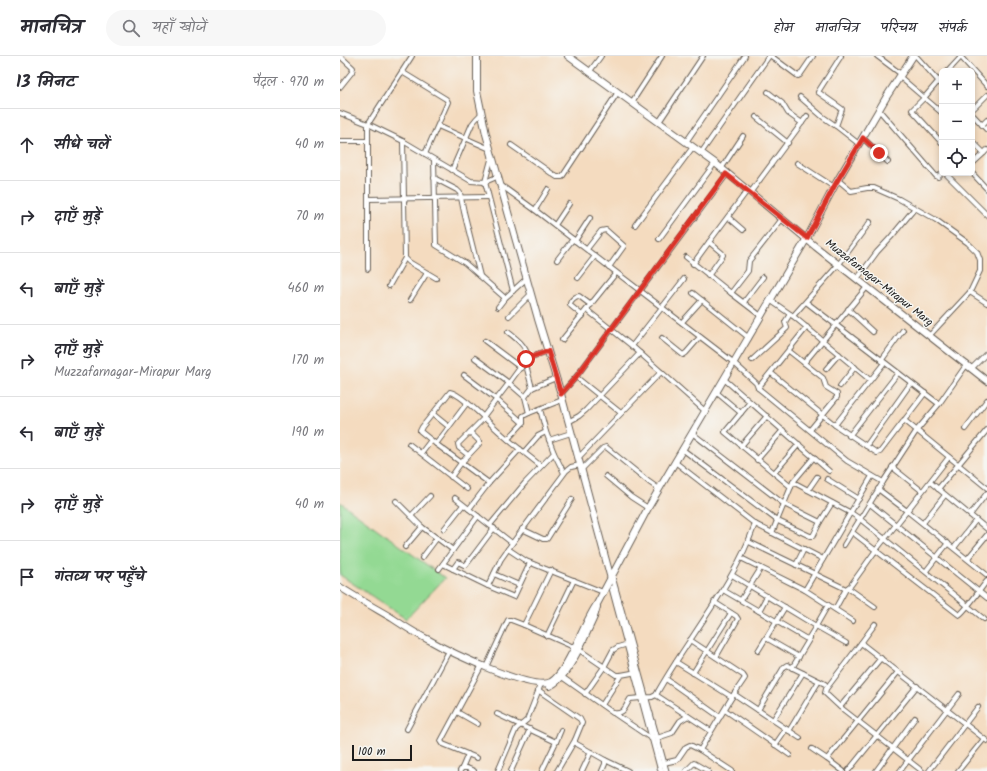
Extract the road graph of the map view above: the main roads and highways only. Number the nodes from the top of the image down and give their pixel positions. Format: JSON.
{"nodes":[{"id":1,"x":477,"y":56,"type":"edge"},
{"id":2,"x":568,"y":56,"type":"edge"},
{"id":3,"x":911,"y":57,"type":"edge"},
{"id":4,"x":807,"y":238,"type":"junction"},
{"id":5,"x":987,"y":381,"type":"edge"},
{"id":6,"x":611,"y":579,"type":"junction"},
{"id":7,"x":340,"y":586,"type":"edge"},
{"id":8,"x":340,"y":591,"type":"edge"},
{"id":9,"x":576,"y":648,"type":"junction"},
{"id":10,"x":448,"y":652,"type":"junction"},
{"id":11,"x":540,"y":687,"type":"junction"}],
"edges":[{"from":1,"to":6,"type":"main road"},
{"from":2,"to":4,"type":"main road","name":"Muzzafarnagar-Mirapur Marg"},
{"from":3,"to":4,"type":"main road"},
{"from":4,"to":5,"type":"main road","name":"Muzzafarnagar-Mirapur Marg"},
{"from":4,"to":6,"type":"main road"},
{"from":6,"to":9,"type":"main road"},
{"from":7,"to":10,"type":"main road"},
{"from":8,"to":10,"type":"main road"},
{"from":9,"to":11,"type":"main road"},
{"from":9,"to":11,"type":"main road"},
{"from":10,"to":11,"type":"main road"}]}
